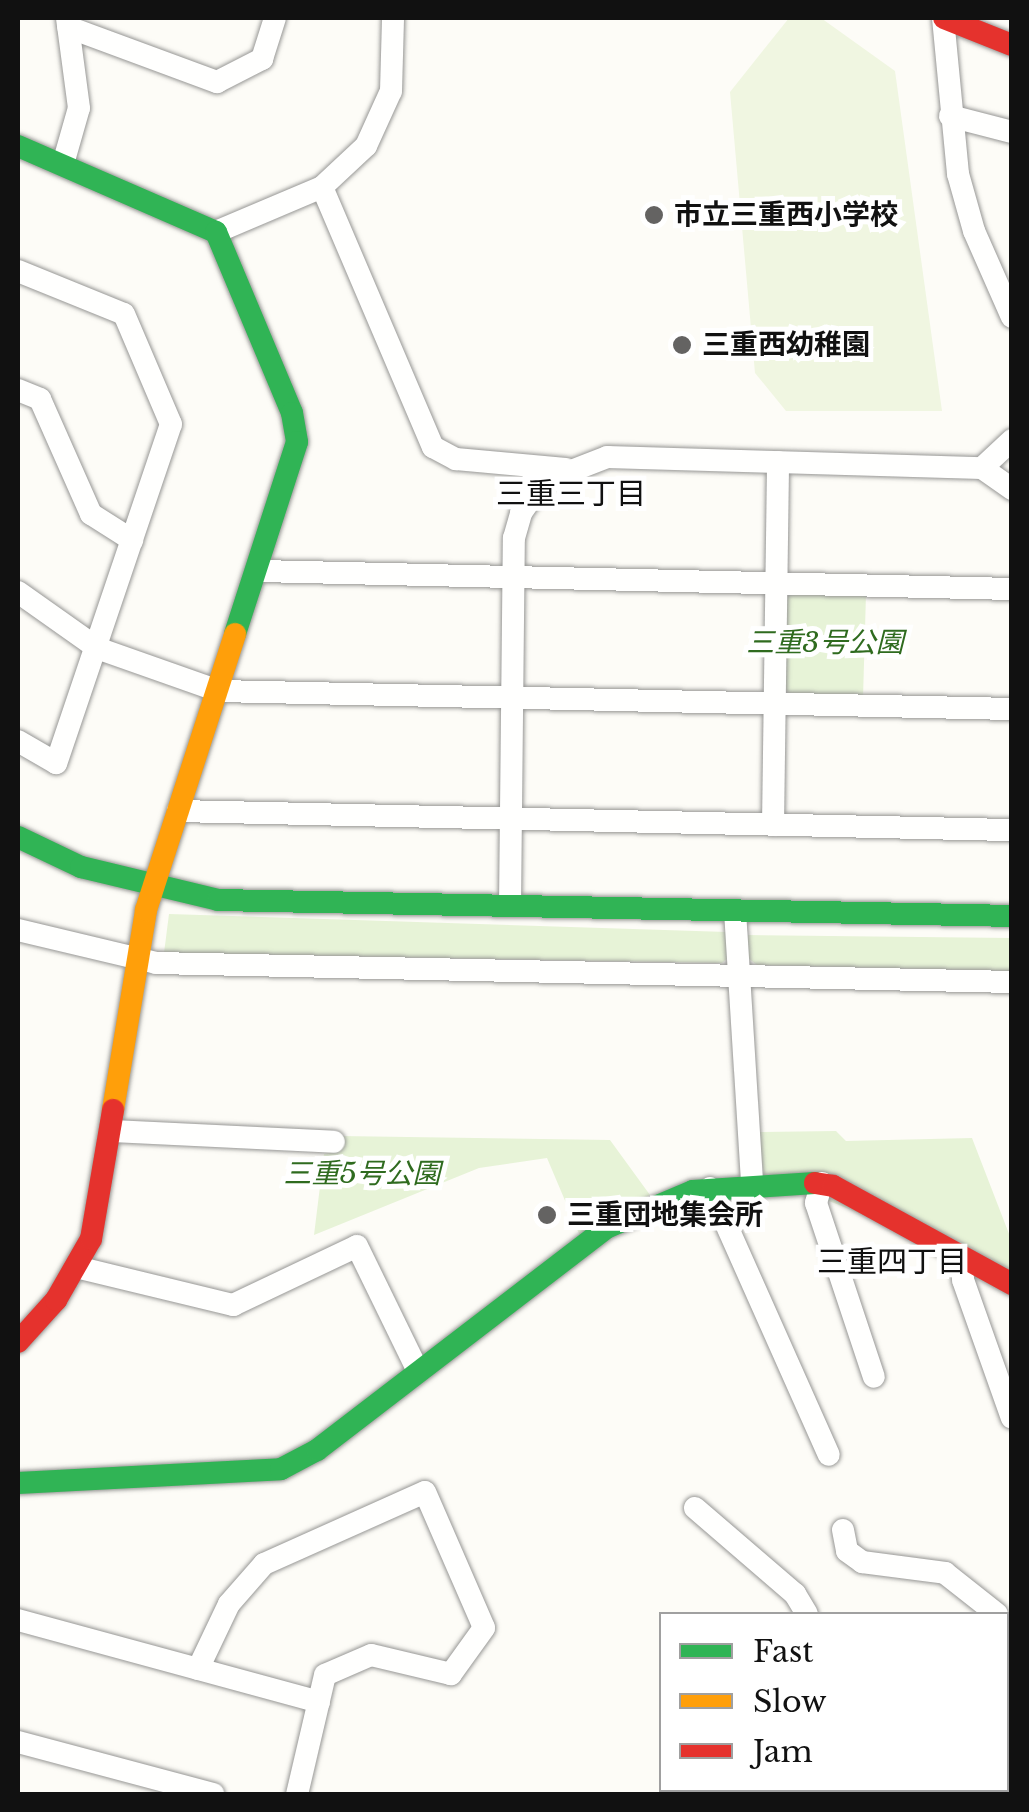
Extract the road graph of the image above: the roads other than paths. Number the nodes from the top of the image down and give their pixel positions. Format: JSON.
{"nodes":[{"id":1,"x":275,"y":18,"type":"edge"},
{"id":2,"x":394,"y":18,"type":"edge"},
{"id":3,"x":944,"y":18,"type":"edge"},
{"id":4,"x":68,"y":22,"type":"edge"},
{"id":5,"x":1012,"y":46,"type":"edge"},
{"id":6,"x":950,"y":116,"type":"junction"},
{"id":7,"x":1012,"y":132,"type":"edge"},
{"id":8,"x":18,"y":146,"type":"edge"},
{"id":9,"x":63,"y":164,"type":"junction"},
{"id":10,"x":322,"y":188,"type":"junction"},
{"id":11,"x":216,"y":232,"type":"junction"},
{"id":12,"x":18,"y":271,"type":"edge"},
{"id":13,"x":1012,"y":317,"type":"edge"},
{"id":14,"x":18,"y":390,"type":"edge"},
{"id":15,"x":1012,"y":440,"type":"edge"},
{"id":16,"x":778,"y":462,"type":"junction"},
{"id":17,"x":982,"y":468,"type":"junction"},
{"id":18,"x":566,"y":469,"type":"junction"},
{"id":19,"x":1012,"y":488,"type":"edge"},
{"id":20,"x":132,"y":540,"type":"junction"},
{"id":21,"x":260,"y":571,"type":"junction"},
{"id":22,"x":513,"y":578,"type":"junction"},
{"id":23,"x":776,"y":586,"type":"junction"},
{"id":24,"x":1012,"y":590,"type":"edge"},
{"id":25,"x":18,"y":592,"type":"edge"},
{"id":26,"x":97,"y":648,"type":"junction"},
{"id":27,"x":219,"y":691,"type":"junction"},
{"id":28,"x":513,"y":697,"type":"junction"},
{"id":29,"x":774,"y":704,"type":"junction"},
{"id":30,"x":1012,"y":710,"type":"edge"},
{"id":31,"x":18,"y":741,"type":"edge"},
{"id":32,"x":178,"y":812,"type":"junction"},
{"id":33,"x":511,"y":820,"type":"junction"},
{"id":34,"x":773,"y":825,"type":"junction"},
{"id":35,"x":1012,"y":830,"type":"edge"},
{"id":36,"x":18,"y":836,"type":"edge"},
{"id":37,"x":152,"y":889,"type":"junction"},
{"id":38,"x":510,"y":906,"type":"junction"},
{"id":39,"x":735,"y":911,"type":"junction"},
{"id":40,"x":1012,"y":916,"type":"edge"},
{"id":41,"x":19,"y":933,"type":"edge"},
{"id":42,"x":137,"y":961,"type":"junction"},
{"id":43,"x":738,"y":976,"type":"junction"},
{"id":44,"x":1012,"y":982,"type":"edge"},
{"id":45,"x":113,"y":1131,"type":"junction"},
{"id":46,"x":334,"y":1142,"type":"dead end"},
{"id":47,"x":822,"y":1183,"type":"junction"},
{"id":48,"x":752,"y":1185,"type":"junction"},
{"id":49,"x":710,"y":1188,"type":"junction"},
{"id":50,"x":962,"y":1256,"type":"junction"},
{"id":51,"x":76,"y":1266,"type":"junction"},
{"id":52,"x":1012,"y":1284,"type":"edge"},
{"id":53,"x":18,"y":1342,"type":"edge"},
{"id":54,"x":418,"y":1372,"type":"junction"},
{"id":55,"x":874,"y":1377,"type":"dead end"},
{"id":56,"x":1012,"y":1418,"type":"edge"},
{"id":57,"x":829,"y":1455,"type":"dead end"},
{"id":58,"x":18,"y":1483,"type":"edge"},
{"id":59,"x":694,"y":1508,"type":"dead end"},
{"id":60,"x":843,"y":1530,"type":"dead end"},
{"id":61,"x":806,"y":1612,"type":"edge"},
{"id":62,"x":996,"y":1612,"type":"edge"},
{"id":63,"x":18,"y":1620,"type":"edge"},
{"id":64,"x":198,"y":1669,"type":"junction"},
{"id":65,"x":320,"y":1702,"type":"junction"},
{"id":66,"x":18,"y":1742,"type":"edge"},
{"id":67,"x":213,"y":1794,"type":"edge"},
{"id":68,"x":297,"y":1794,"type":"edge"}],
"edges":[{"from":1,"to":4,"type":"street"},
{"from":2,"to":10,"type":"street"},
{"from":3,"to":5,"type":"street"},
{"from":3,"to":6,"type":"street"},
{"from":4,"to":9,"type":"street"},
{"from":6,"to":7,"type":"street"},
{"from":6,"to":13,"type":"street"},
{"from":8,"to":9,"type":"street"},
{"from":9,"to":11,"type":"street"},
{"from":10,"to":11,"type":"street"},
{"from":10,"to":18,"type":"street"},
{"from":11,"to":21,"type":"street"},
{"from":12,"to":20,"type":"street"},
{"from":14,"to":20,"type":"street"},
{"from":15,"to":17,"type":"street"},
{"from":16,"to":17,"type":"street"},
{"from":16,"to":18,"type":"street"},
{"from":16,"to":23,"type":"street"},
{"from":17,"to":19,"type":"street"},
{"from":18,"to":22,"type":"street"},
{"from":20,"to":26,"type":"street"},
{"from":21,"to":22,"type":"street"},
{"from":21,"to":27,"type":"street"},
{"from":22,"to":23,"type":"street"},
{"from":22,"to":28,"type":"street"},
{"from":23,"to":24,"type":"street"},
{"from":23,"to":29,"type":"street"},
{"from":25,"to":26,"type":"street"},
{"from":26,"to":27,"type":"street"},
{"from":26,"to":31,"type":"street"},
{"from":27,"to":28,"type":"street"},
{"from":27,"to":32,"type":"street"},
{"from":28,"to":29,"type":"street"},
{"from":28,"to":33,"type":"street"},
{"from":29,"to":30,"type":"street"},
{"from":29,"to":34,"type":"street"},
{"from":32,"to":33,"type":"street"},
{"from":32,"to":37,"type":"street"},
{"from":33,"to":34,"type":"street"},
{"from":33,"to":38,"type":"street"},
{"from":34,"to":35,"type":"street"},
{"from":36,"to":37,"type":"street"},
{"from":37,"to":38,"type":"street"},
{"from":37,"to":42,"type":"street"},
{"from":38,"to":39,"type":"street"},
{"from":39,"to":40,"type":"street"},
{"from":39,"to":43,"type":"street"},
{"from":41,"to":42,"type":"street"},
{"from":42,"to":43,"type":"street"},
{"from":42,"to":45,"type":"street"},
{"from":43,"to":44,"type":"street"},
{"from":43,"to":48,"type":"street"},
{"from":45,"to":46,"type":"street"},
{"from":45,"to":51,"type":"street"},
{"from":47,"to":48,"type":"street"},
{"from":47,"to":50,"type":"street"},
{"from":47,"to":55,"type":"street"},
{"from":48,"to":49,"type":"street"},
{"from":49,"to":54,"type":"street"},
{"from":49,"to":57,"type":"street"},
{"from":50,"to":52,"type":"street"},
{"from":50,"to":56,"type":"street"},
{"from":51,"to":53,"type":"street"},
{"from":51,"to":54,"type":"street"},
{"from":54,"to":58,"type":"street"},
{"from":59,"to":61,"type":"street"},
{"from":60,"to":62,"type":"street"},
{"from":63,"to":64,"type":"street"},
{"from":64,"to":65,"type":"street"},
{"from":64,"to":65,"type":"street"},
{"from":65,"to":68,"type":"street"},
{"from":66,"to":67,"type":"street"}]}
